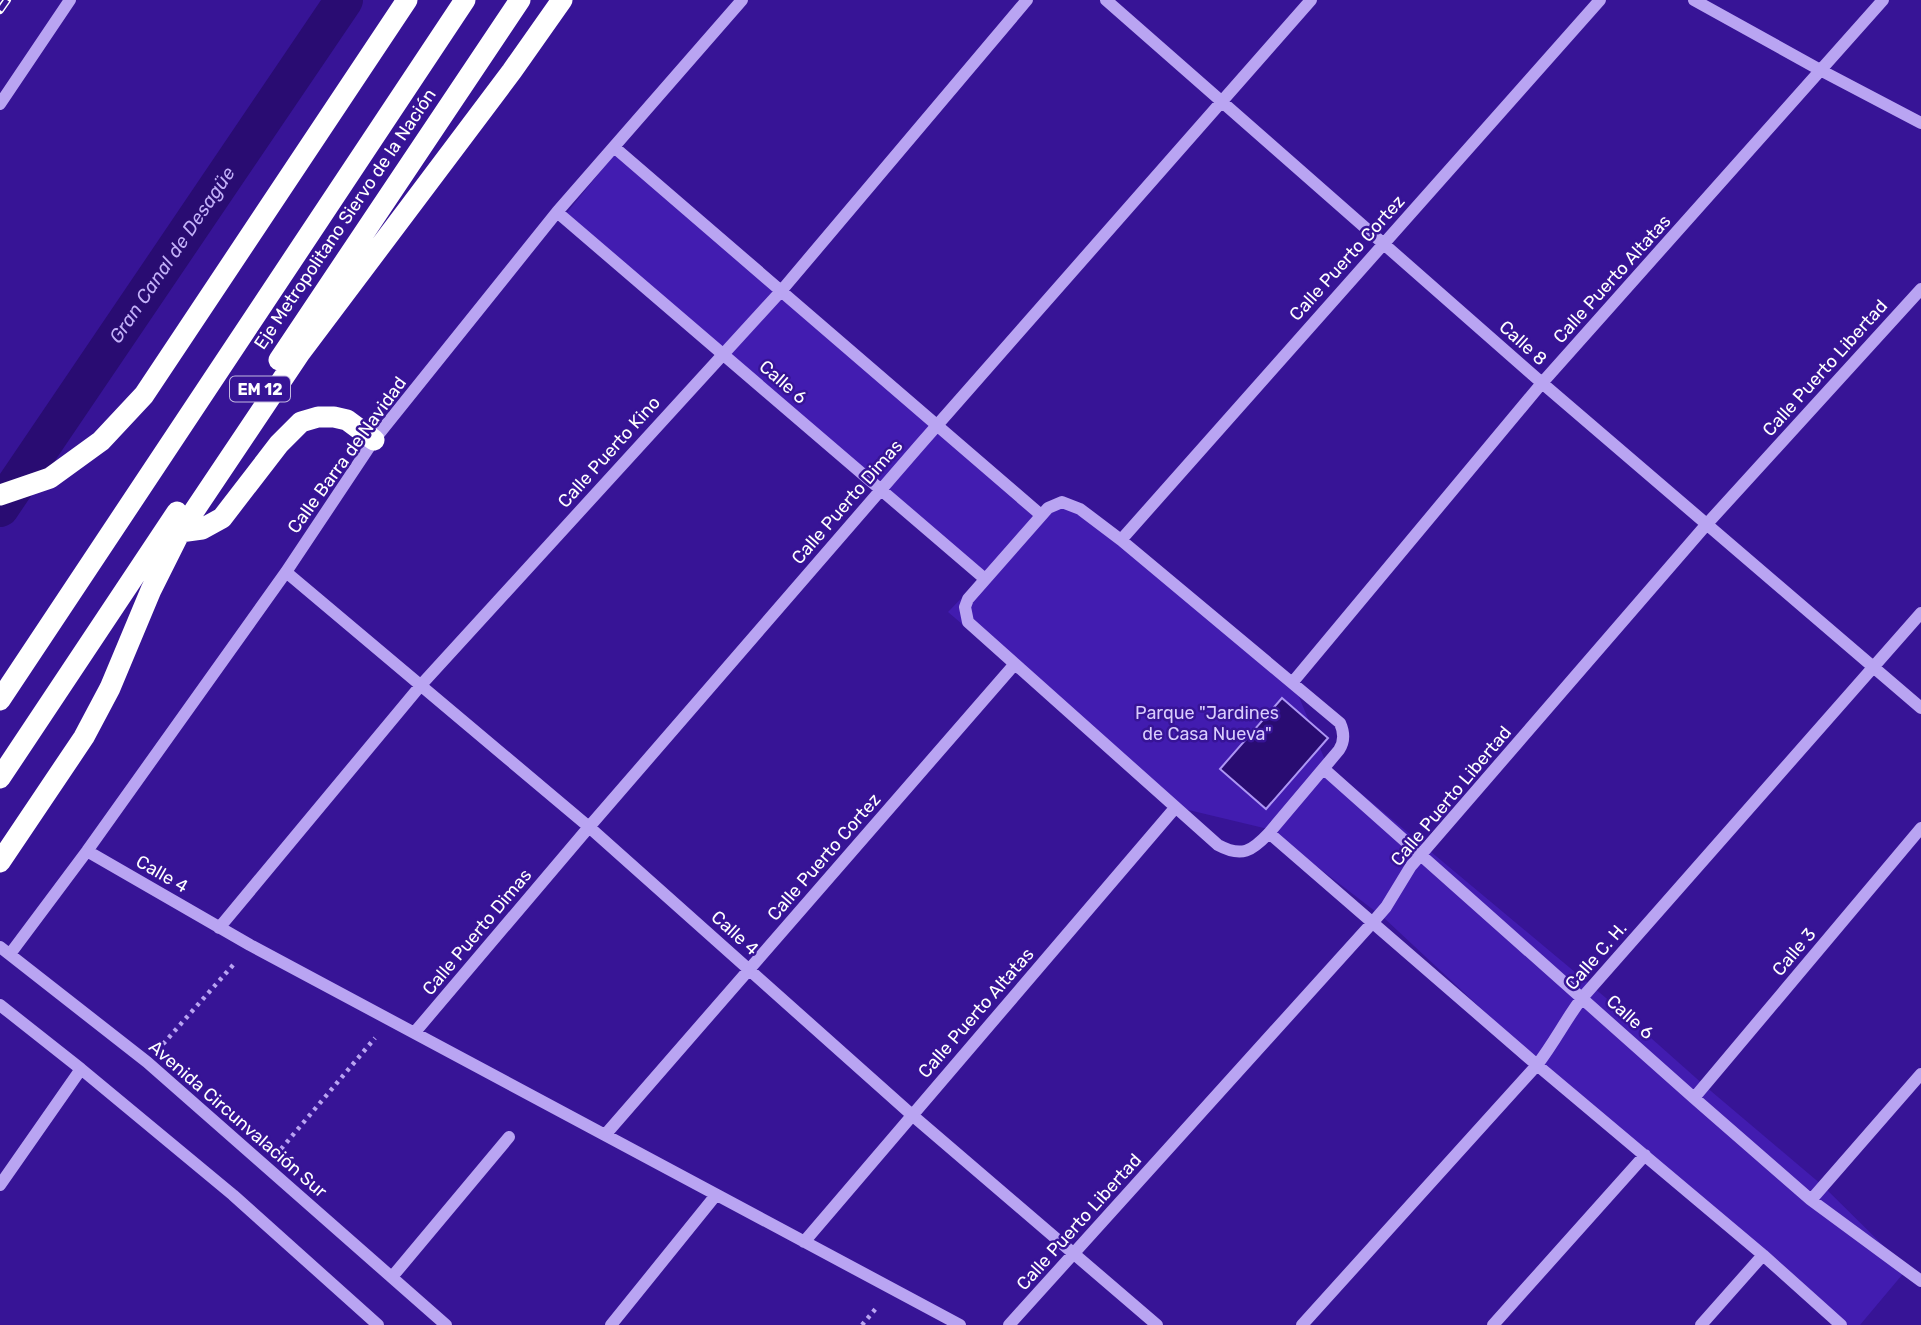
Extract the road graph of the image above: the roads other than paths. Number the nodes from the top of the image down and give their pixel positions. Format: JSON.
{"nodes":[{"id":1,"x":70,"y":0,"type":"edge"},
{"id":2,"x":407,"y":0,"type":"edge"},
{"id":3,"x":465,"y":0,"type":"edge"},
{"id":4,"x":520,"y":0,"type":"edge"},
{"id":5,"x":562,"y":0,"type":"edge"},
{"id":6,"x":742,"y":0,"type":"edge"},
{"id":7,"x":1027,"y":0,"type":"edge"},
{"id":8,"x":1106,"y":0,"type":"edge"},
{"id":9,"x":1311,"y":0,"type":"edge"},
{"id":10,"x":1600,"y":0,"type":"edge"},
{"id":11,"x":1694,"y":0,"type":"edge"},
{"id":12,"x":1884,"y":0,"type":"edge"},
{"id":13,"x":1822,"y":71,"type":"junction"},
{"id":14,"x":1222,"y":102,"type":"junction"},
{"id":15,"x":0,"y":104,"type":"edge"},
{"id":16,"x":1921,"y":123,"type":"edge"},
{"id":17,"x":614,"y":147,"type":"junction"},
{"id":18,"x":557,"y":212,"type":"junction"},
{"id":19,"x":1383,"y":243,"type":"junction"},
{"id":20,"x":1921,"y":289,"type":"edge"},
{"id":21,"x":782,"y":290,"type":"junction"},
{"id":22,"x":723,"y":353,"type":"junction"},
{"id":23,"x":1542,"y":383,"type":"junction"},
{"id":24,"x":937,"y":425,"type":"junction"},
{"id":25,"x":374,"y":440,"type":"junction"},
{"id":26,"x":880,"y":490,"type":"junction"},
{"id":27,"x":0,"y":495,"type":"edge"},
{"id":28,"x":1041,"y":515,"type":"junction"},
{"id":29,"x":1706,"y":525,"type":"junction"},
{"id":30,"x":180,"y":531,"type":"junction"},
{"id":31,"x":1121,"y":540,"type":"junction"},
{"id":32,"x":285,"y":572,"type":"junction"},
{"id":33,"x":985,"y":579,"type":"junction"},
{"id":34,"x":1921,"y":613,"type":"edge"},
{"id":35,"x":1014,"y":665,"type":"junction"},
{"id":36,"x":1874,"y":667,"type":"junction"},
{"id":37,"x":1292,"y":683,"type":"junction"},
{"id":38,"x":422,"y":685,"type":"junction"},
{"id":39,"x":0,"y":699,"type":"edge"},
{"id":40,"x":1921,"y":708,"type":"edge"},
{"id":41,"x":1324,"y":769,"type":"junction"},
{"id":42,"x":0,"y":778,"type":"edge"},
{"id":43,"x":1175,"y":808,"type":"junction"},
{"id":44,"x":589,"y":827,"type":"junction"},
{"id":45,"x":1921,"y":828,"type":"edge"},
{"id":46,"x":1269,"y":833,"type":"junction"},
{"id":47,"x":87,"y":851,"type":"junction"},
{"id":48,"x":1420,"y":856,"type":"junction"},
{"id":49,"x":0,"y":862,"type":"edge"},
{"id":50,"x":1373,"y":922,"type":"junction"},
{"id":51,"x":219,"y":928,"type":"junction"},
{"id":52,"x":5,"y":951,"type":"edge"},
{"id":53,"x":750,"y":970,"type":"junction"},
{"id":54,"x":1583,"y":998,"type":"junction"},
{"id":55,"x":0,"y":1005,"type":"edge"},
{"id":56,"x":415,"y":1032,"type":"junction"},
{"id":57,"x":1537,"y":1065,"type":"junction"},
{"id":58,"x":81,"y":1069,"type":"junction"},
{"id":59,"x":1921,"y":1074,"type":"edge"},
{"id":60,"x":1693,"y":1098,"type":"junction"},
{"id":61,"x":912,"y":1115,"type":"junction"},
{"id":62,"x":605,"y":1135,"type":"junction"},
{"id":63,"x":509,"y":1137,"type":"dead end"},
{"id":64,"x":1645,"y":1155,"type":"junction"},
{"id":65,"x":0,"y":1185,"type":"edge"},
{"id":66,"x":716,"y":1195,"type":"junction"},
{"id":67,"x":1811,"y":1200,"type":"junction"},
{"id":68,"x":804,"y":1242,"type":"junction"},
{"id":69,"x":1074,"y":1254,"type":"junction"},
{"id":70,"x":1763,"y":1255,"type":"junction"},
{"id":71,"x":392,"y":1278,"type":"junction"},
{"id":72,"x":1921,"y":1281,"type":"edge"},
{"id":73,"x":378,"y":1325,"type":"edge"},
{"id":74,"x":446,"y":1325,"type":"edge"},
{"id":75,"x":611,"y":1325,"type":"edge"},
{"id":76,"x":960,"y":1325,"type":"edge"},
{"id":77,"x":1009,"y":1325,"type":"edge"},
{"id":78,"x":1157,"y":1325,"type":"edge"},
{"id":79,"x":1302,"y":1325,"type":"edge"},
{"id":80,"x":1493,"y":1325,"type":"edge"},
{"id":81,"x":1701,"y":1325,"type":"edge"},
{"id":82,"x":1841,"y":1325,"type":"edge"}],
"edges":[{"from":1,"to":15,"type":"street"},
{"from":2,"to":27,"type":"highway"},
{"from":3,"to":39,"type":"highway","name":"Eje Metropolitano Siervo de la Nación","number":"EM 12"},
{"from":4,"to":42,"type":"highway","name":"Eje Metropolitano Siervo de la Nación","number":"EM 12"},
{"from":5,"to":30,"type":"highway"},
{"from":6,"to":17,"type":"street","name":"Calle Barra de Navidad"},
{"from":7,"to":21,"type":"street","name":"Calle Puerto Kino"},
{"from":8,"to":14,"type":"street","name":"Calle 8"},
{"from":9,"to":14,"type":"street","name":"Calle Puerto Dimas"},
{"from":10,"to":19,"type":"street","name":"Calle Puerto Cortez"},
{"from":11,"to":13,"type":"street"},
{"from":12,"to":13,"type":"street","name":"Calle Puerto Altatas"},
{"from":13,"to":16,"type":"street"},
{"from":13,"to":23,"type":"street","name":"Calle Puerto Altatas"},
{"from":14,"to":19,"type":"street","name":"Calle 8"},
{"from":14,"to":24,"type":"street","name":"Calle Puerto Dimas"},
{"from":17,"to":18,"type":"street","name":"Calle Barra de Navidad"},
{"from":17,"to":21,"type":"street"},
{"from":18,"to":22,"type":"street","name":"Calle 6"},
{"from":18,"to":25,"type":"street","name":"Calle Barra de Navidad"},
{"from":19,"to":23,"type":"street","name":"Calle 8"},
{"from":19,"to":31,"type":"street","name":"Calle Puerto Cortez"},
{"from":20,"to":29,"type":"street","name":"Calle Puerto Libertad"},
{"from":21,"to":22,"type":"street","name":"Calle Puerto Kino"},
{"from":21,"to":24,"type":"street"},
{"from":22,"to":26,"type":"street","name":"Calle 6"},
{"from":22,"to":38,"type":"street","name":"Calle Puerto Kino"},
{"from":23,"to":29,"type":"street","name":"Calle 8"},
{"from":23,"to":37,"type":"street","name":"Calle Puerto Altatas"},
{"from":24,"to":26,"type":"street","name":"Calle Puerto Dimas"},
{"from":24,"to":28,"type":"street"},
{"from":25,"to":30,"type":"highway"},
{"from":25,"to":32,"type":"street","name":"Calle Barra de Navidad"},
{"from":26,"to":33,"type":"street","name":"Calle 6"},
{"from":26,"to":44,"type":"street","name":"Calle Puerto Dimas"},
{"from":28,"to":31,"type":"street"},
{"from":28,"to":33,"type":"street"},
{"from":29,"to":36,"type":"street","name":"Calle 8"},
{"from":29,"to":48,"type":"street","name":"Calle Puerto Libertad"},
{"from":30,"to":49,"type":"highway"},
{"from":31,"to":37,"type":"street"},
{"from":32,"to":38,"type":"street","name":"Calle 4"},
{"from":32,"to":47,"type":"street","name":"Calle Barra de Navidad"},
{"from":33,"to":35,"type":"street"},
{"from":34,"to":36,"type":"street","name":"Calle C. H."},
{"from":35,"to":43,"type":"street"},
{"from":35,"to":53,"type":"street","name":"Calle Puerto Cortez"},
{"from":36,"to":40,"type":"street","name":"Calle 8"},
{"from":36,"to":54,"type":"street","name":"Calle C. H."},
{"from":37,"to":41,"type":"street"},
{"from":38,"to":44,"type":"street","name":"Calle 4"},
{"from":38,"to":51,"type":"street","name":"Calle Puerto Kino"},
{"from":41,"to":46,"type":"street"},
{"from":41,"to":48,"type":"street","name":"Calle 6"},
{"from":43,"to":46,"type":"street"},
{"from":43,"to":61,"type":"street","name":"Calle Puerto Altatas"},
{"from":44,"to":53,"type":"street","name":"Calle 4"},
{"from":44,"to":56,"type":"street","name":"Calle Puerto Dimas"},
{"from":45,"to":60,"type":"street","name":"Calle 3"},
{"from":46,"to":50,"type":"street"},
{"from":47,"to":51,"type":"street","name":"Calle 4"},
{"from":47,"to":52,"type":"street","name":"Calle Barra de Navidad"},
{"from":48,"to":50,"type":"street","name":"Calle Puerto Libertad"},
{"from":48,"to":54,"type":"street","name":"Calle 6"},
{"from":50,"to":57,"type":"street"},
{"from":50,"to":69,"type":"street","name":"Calle Puerto Libertad"},
{"from":51,"to":56,"type":"street","name":"Calle 4"},
{"from":52,"to":71,"type":"street","name":"Avenida Circunvalación Sur"},
{"from":53,"to":61,"type":"street","name":"Calle 4"},
{"from":53,"to":62,"type":"street","name":"Calle Puerto Cortez"},
{"from":54,"to":57,"type":"street","name":"Calle C. H."},
{"from":54,"to":60,"type":"street","name":"Calle 6"},
{"from":55,"to":58,"type":"street"},
{"from":56,"to":62,"type":"street","name":"Calle 4"},
{"from":57,"to":64,"type":"street"},
{"from":57,"to":79,"type":"street","name":"Calle C. H."},
{"from":58,"to":65,"type":"street"},
{"from":58,"to":73,"type":"street"},
{"from":59,"to":67,"type":"street"},
{"from":60,"to":67,"type":"street","name":"Calle 6"},
{"from":61,"to":68,"type":"street","name":"Calle Puerto Altatas"},
{"from":61,"to":69,"type":"street","name":"Calle 4"},
{"from":62,"to":66,"type":"street","name":"Calle 4"},
{"from":63,"to":71,"type":"street"},
{"from":64,"to":70,"type":"street"},
{"from":64,"to":80,"type":"street"},
{"from":66,"to":68,"type":"street","name":"Calle 4"},
{"from":66,"to":75,"type":"street"},
{"from":67,"to":72,"type":"street","name":"Calle 6"},
{"from":68,"to":76,"type":"street","name":"Calle 4"},
{"from":69,"to":77,"type":"street","name":"Calle Puerto Libertad"},
{"from":69,"to":78,"type":"street","name":"Calle 4"},
{"from":70,"to":81,"type":"street"},
{"from":70,"to":82,"type":"street"},
{"from":71,"to":74,"type":"street","name":"Avenida Circunvalación Sur"}]}
